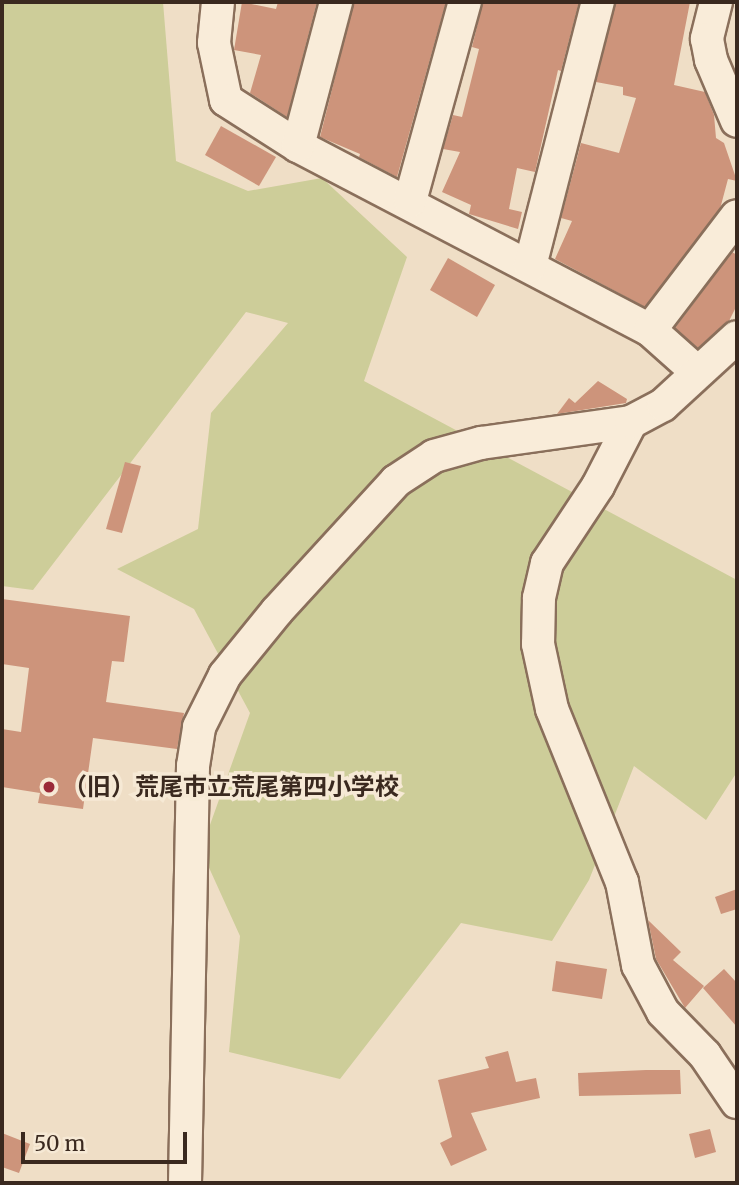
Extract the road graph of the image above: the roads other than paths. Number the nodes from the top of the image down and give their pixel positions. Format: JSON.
{"nodes":[{"id":1,"x":218,"y":2,"type":"edge"},
{"id":2,"x":336,"y":2,"type":"edge"},
{"id":3,"x":465,"y":2,"type":"edge"},
{"id":4,"x":598,"y":2,"type":"edge"},
{"id":5,"x":716,"y":2,"type":"edge"},
{"id":6,"x":737,"y":121,"type":"edge"},
{"id":7,"x":298,"y":146,"type":"junction"},
{"id":8,"x":410,"y":201,"type":"junction"},
{"id":9,"x":737,"y":216,"type":"edge"},
{"id":10,"x":530,"y":266,"type":"junction"},
{"id":11,"x":650,"y":330,"type":"junction"},
{"id":12,"x":737,"y":337,"type":"edge"},
{"id":13,"x":696,"y":371,"type":"junction"},
{"id":14,"x":631,"y":422,"type":"junction"},
{"id":15,"x":737,"y":1102,"type":"edge"},
{"id":16,"x":185,"y":1183,"type":"edge"}],
"edges":[{"from":1,"to":7,"type":"street"},
{"from":2,"to":7,"type":"street"},
{"from":3,"to":8,"type":"street"},
{"from":4,"to":10,"type":"street"},
{"from":5,"to":6,"type":"street"},
{"from":7,"to":8,"type":"street"},
{"from":8,"to":10,"type":"street"},
{"from":9,"to":11,"type":"street"},
{"from":10,"to":11,"type":"street"},
{"from":11,"to":13,"type":"street"},
{"from":12,"to":13,"type":"street"},
{"from":13,"to":14,"type":"street"},
{"from":14,"to":15,"type":"street"},
{"from":14,"to":16,"type":"street"}]}
